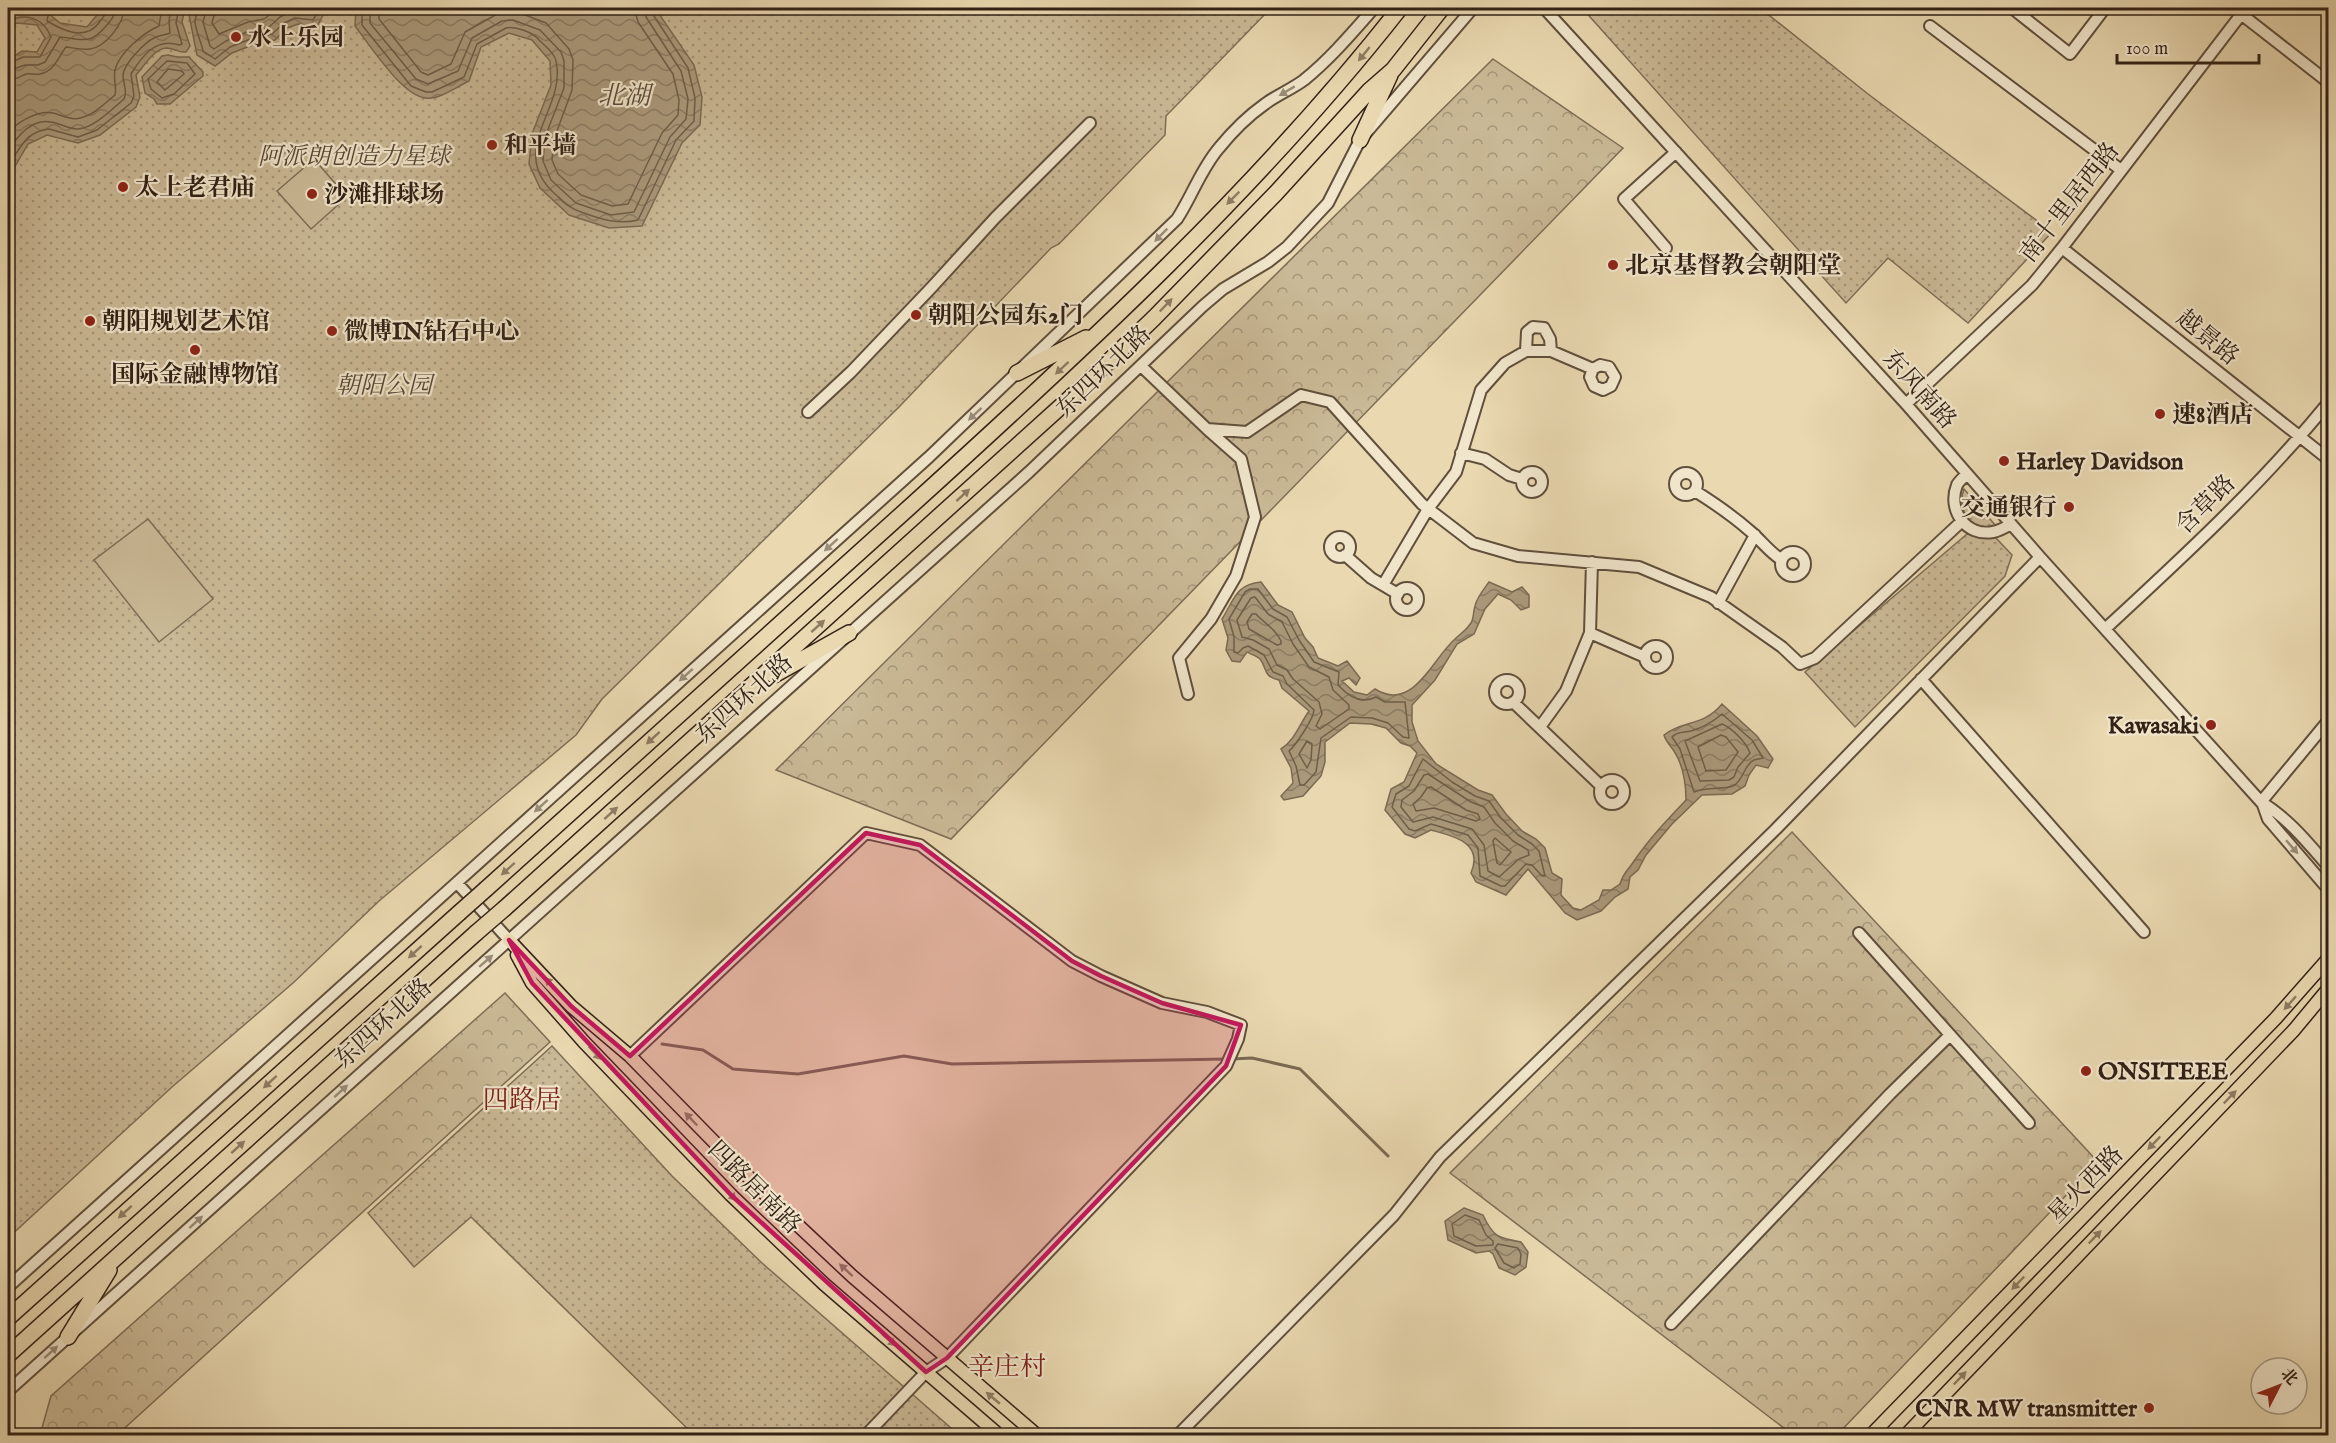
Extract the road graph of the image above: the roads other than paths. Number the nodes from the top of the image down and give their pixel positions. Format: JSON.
{"nodes":[{"id":1,"x":1374,"y":8,"type":"edge"},
{"id":2,"x":1400,"y":8,"type":"edge"},
{"id":3,"x":1442,"y":8,"type":"edge"},
{"id":4,"x":1473,"y":8,"type":"edge"},
{"id":5,"x":1544,"y":8,"type":"edge"},
{"id":6,"x":2012,"y":8,"type":"edge"},
{"id":7,"x":2105,"y":8,"type":"edge"},
{"id":8,"x":2243,"y":11,"type":"edge"},
{"id":9,"x":1930,"y":26,"type":"dead end"},
{"id":10,"x":1393,"y":70,"type":"junction"},
{"id":11,"x":2328,"y":82,"type":"edge"},
{"id":12,"x":1090,"y":123,"type":"dead end"},
{"id":13,"x":1360,"y":140,"type":"junction"},
{"id":14,"x":1676,"y":152,"type":"junction"},
{"id":15,"x":2121,"y":170,"type":"junction"},
{"id":16,"x":1666,"y":248,"type":"dead end"},
{"id":17,"x":2062,"y":248,"type":"junction"},
{"id":18,"x":1105,"y":328,"type":"junction"},
{"id":19,"x":1526,"y":351,"type":"junction"},
{"id":20,"x":1551,"y":351,"type":"junction"},
{"id":21,"x":1141,"y":366,"type":"junction"},
{"id":22,"x":1593,"y":369,"type":"dead end"},
{"id":23,"x":1017,"y":373,"type":"junction"},
{"id":24,"x":2328,"y":403,"type":"edge"},
{"id":25,"x":1906,"y":404,"type":"junction"},
{"id":26,"x":808,"y":412,"type":"dead end"},
{"id":27,"x":1207,"y":429,"type":"junction"},
{"id":28,"x":2300,"y":437,"type":"junction"},
{"id":29,"x":1461,"y":453,"type":"junction"},
{"id":30,"x":2328,"y":459,"type":"edge"},
{"id":31,"x":1967,"y":474,"type":"junction"},
{"id":32,"x":1522,"y":479,"type":"dead end"},
{"id":33,"x":1695,"y":491,"type":"dead end"},
{"id":34,"x":1428,"y":509,"type":"junction"},
{"id":35,"x":1960,"y":522,"type":"junction"},
{"id":36,"x":2011,"y":524,"type":"junction"},
{"id":37,"x":1755,"y":535,"type":"junction"},
{"id":38,"x":1345,"y":555,"type":"dead end"},
{"id":39,"x":2040,"y":557,"type":"junction"},
{"id":40,"x":1782,"y":560,"type":"dead end"},
{"id":41,"x":1592,"y":562,"type":"junction"},
{"id":42,"x":1383,"y":585,"type":"junction"},
{"id":43,"x":1398,"y":594,"type":"dead end"},
{"id":44,"x":1718,"y":603,"type":"junction"},
{"id":45,"x":2104,"y":629,"type":"junction"},
{"id":46,"x":849,"y":633,"type":"junction"},
{"id":47,"x":1590,"y":633,"type":"junction"},
{"id":48,"x":1645,"y":657,"type":"dead end"},
{"id":49,"x":1922,"y":679,"type":"junction"},
{"id":50,"x":750,"y":688,"type":"junction"},
{"id":51,"x":1188,"y":693,"type":"dead end"},
{"id":52,"x":1513,"y":702,"type":"dead end"},
{"id":53,"x":2328,"y":721,"type":"edge"},
{"id":54,"x":1540,"y":726,"type":"junction"},
{"id":55,"x":1601,"y":786,"type":"dead end"},
{"id":56,"x":2261,"y":802,"type":"junction"},
{"id":57,"x":2328,"y":866,"type":"edge"},
{"id":58,"x":457,"y":883,"type":"junction"},
{"id":59,"x":2328,"y":889,"type":"edge"},
{"id":60,"x":2144,"y":932,"type":"dead end"},
{"id":61,"x":1859,"y":933,"type":"dead end"},
{"id":62,"x":509,"y":940,"type":"junction"},
{"id":63,"x":2328,"y":959,"type":"edge"},
{"id":64,"x":2328,"y":989,"type":"edge"},
{"id":65,"x":1949,"y":1036,"type":"junction"},
{"id":66,"x":630,"y":1056,"type":"junction"},
{"id":67,"x":2029,"y":1123,"type":"dead end"},
{"id":68,"x":117,"y":1256,"type":"junction"},
{"id":69,"x":8,"y":1287,"type":"edge"},
{"id":70,"x":10,"y":1315,"type":"edge"},
{"id":71,"x":1671,"y":1324,"type":"dead end"},
{"id":72,"x":68,"y":1337,"type":"junction"},
{"id":73,"x":8,"y":1354,"type":"edge"},
{"id":74,"x":947,"y":1358,"type":"junction"},
{"id":75,"x":926,"y":1372,"type":"junction"},
{"id":76,"x":8,"y":1391,"type":"edge"},
{"id":77,"x":8,"y":1429,"type":"edge"},
{"id":78,"x":14,"y":1436,"type":"edge"},
{"id":79,"x":865,"y":1436,"type":"edge"},
{"id":80,"x":1000,"y":1436,"type":"edge"},
{"id":81,"x":1038,"y":1436,"type":"edge"},
{"id":82,"x":1177,"y":1436,"type":"edge"},
{"id":83,"x":1870,"y":1436,"type":"edge"},
{"id":84,"x":1905,"y":1436,"type":"edge"}],
"edges":[{"from":1,"to":23,"type":"street","one_way":true},
{"from":2,"to":18,"type":"highway","name":"东四环北路","one_way":true},
{"from":3,"to":10,"type":"highway","name":"东四环北路"},
{"from":4,"to":13,"type":"street","name":"东四环北路"},
{"from":5,"to":14,"type":"street","name":"东风南路"},
{"from":6,"to":7,"type":"street"},
{"from":8,"to":11,"type":"street"},
{"from":8,"to":15,"type":"street","name":"南十里居西路"},
{"from":9,"to":15,"type":"street"},
{"from":10,"to":13,"type":"highway"},
{"from":50,"to":10,"type":"highway","name":"东四环北路","one_way":true},
{"from":12,"to":26,"type":"street"},
{"from":13,"to":21,"type":"street","name":"东四环北路"},
{"from":14,"to":16,"type":"street"},
{"from":14,"to":25,"type":"street","name":"东风南路"},
{"from":15,"to":17,"type":"street","name":"南十里居西路"},
{"from":17,"to":25,"type":"street","name":"南十里居西路"},
{"from":17,"to":28,"type":"street","name":"越景路"},
{"from":18,"to":23,"type":"highway"},
{"from":18,"to":70,"type":"highway","name":"东四环北路","one_way":true,"bridge":true},
{"from":19,"to":20,"type":"street"},
{"from":19,"to":20,"type":"street"},
{"from":19,"to":29,"type":"street"},
{"from":20,"to":22,"type":"street"},
{"from":21,"to":27,"type":"street"},
{"from":21,"to":46,"type":"street","name":"东四环北路"},
{"from":23,"to":58,"type":"street","one_way":true},
{"from":24,"to":28,"type":"street","name":"含草路"},
{"from":25,"to":31,"type":"street","name":"东风南路"},
{"from":27,"to":34,"type":"street"},
{"from":27,"to":51,"type":"street"},
{"from":28,"to":30,"type":"street","name":"越景路"},
{"from":28,"to":45,"type":"street","name":"含草路"},
{"from":29,"to":32,"type":"street"},
{"from":29,"to":34,"type":"street"},
{"from":31,"to":35,"type":"street"},
{"from":31,"to":36,"type":"street","name":"东风南路"},
{"from":33,"to":37,"type":"street"},
{"from":34,"to":41,"type":"street"},
{"from":34,"to":42,"type":"street"},
{"from":35,"to":36,"type":"street"},
{"from":35,"to":44,"type":"street"},
{"from":36,"to":39,"type":"street","name":"东风南路"},
{"from":37,"to":40,"type":"street"},
{"from":37,"to":44,"type":"street"},
{"from":38,"to":42,"type":"street"},
{"from":39,"to":45,"type":"street","name":"东风南路"},
{"from":39,"to":49,"type":"street"},
{"from":41,"to":44,"type":"street"},
{"from":41,"to":47,"type":"street"},
{"from":42,"to":43,"type":"street"},
{"from":45,"to":56,"type":"street","name":"东风南路"},
{"from":46,"to":50,"type":"highway"},
{"from":46,"to":62,"type":"street","name":"东四环北路"},
{"from":47,"to":48,"type":"street"},
{"from":47,"to":54,"type":"street"},
{"from":49,"to":60,"type":"street"},
{"from":49,"to":82,"type":"street"},
{"from":68,"to":50,"type":"highway","name":"东四环北路","one_way":true,"bridge":true},
{"from":52,"to":54,"type":"street"},
{"from":53,"to":56,"type":"street"},
{"from":54,"to":55,"type":"street"},
{"from":56,"to":57,"type":"street","name":"东风南路"},
{"from":56,"to":59,"type":"street","name":"东风南路","one_way":true},
{"from":58,"to":62,"type":"street"},
{"from":58,"to":69,"type":"street"},
{"from":61,"to":65,"type":"street"},
{"from":66,"to":62,"type":"main road","one_way":true},
{"from":72,"to":62,"type":"street","name":"东四环北路","one_way":true},
{"from":62,"to":75,"type":"main road","name":"四路居南路","one_way":true},
{"from":63,"to":83,"type":"main road","name":"星火西路","one_way":true},
{"from":84,"to":64,"type":"main road","name":"星火西路","one_way":true},
{"from":65,"to":67,"type":"street"},
{"from":65,"to":71,"type":"street"},
{"from":74,"to":66,"type":"main road","one_way":true},
{"from":66,"to":74,"type":"street"},
{"from":68,"to":72,"type":"highway"},
{"from":68,"to":73,"type":"highway","name":"东四环北路"},
{"from":76,"to":72,"type":"street","name":"东四环北路","one_way":true},
{"from":74,"to":75,"type":"street"},
{"from":81,"to":74,"type":"main road","one_way":true},
{"from":75,"to":79,"type":"street"},
{"from":75,"to":80,"type":"main road","name":"四路居南路"},
{"from":77,"to":78,"type":"street"}]}
